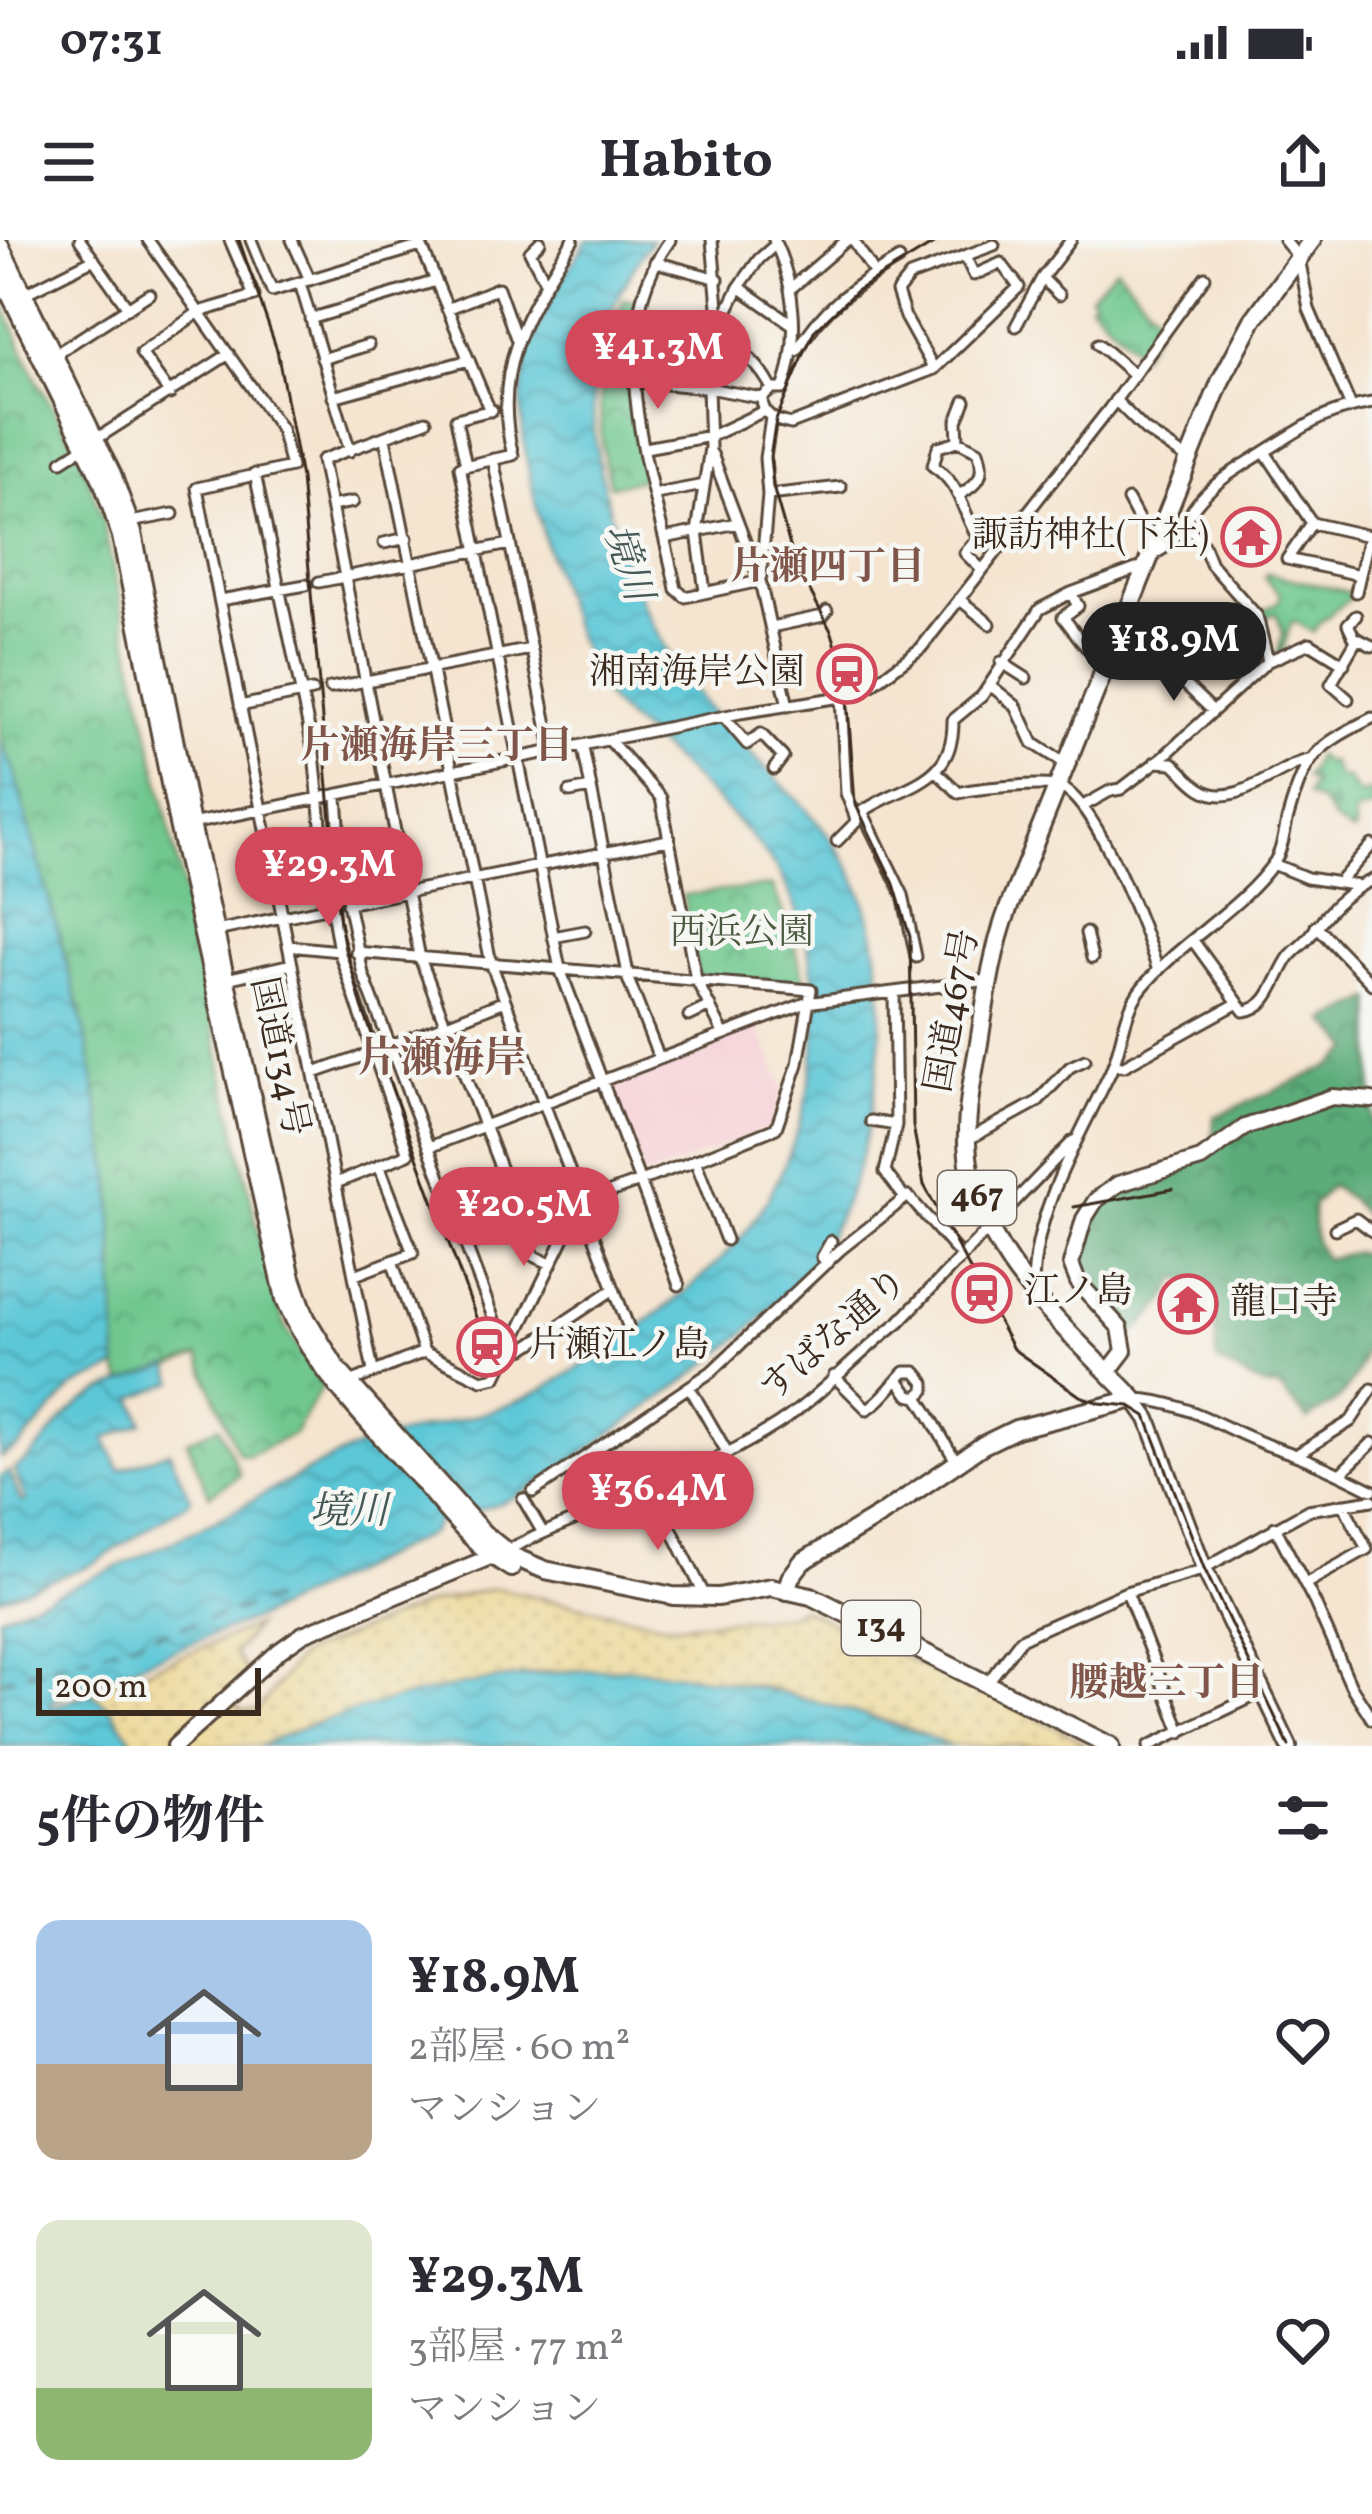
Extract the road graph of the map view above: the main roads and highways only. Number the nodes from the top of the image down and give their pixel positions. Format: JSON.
{"nodes":[{"id":1,"x":1312,"y":240,"type":"edge"},
{"id":2,"x":0,"y":246,"type":"edge"},
{"id":3,"x":0,"y":274,"type":"edge"},
{"id":4,"x":92,"y":445,"type":"junction"},
{"id":5,"x":184,"y":824,"type":"junction"},
{"id":6,"x":221,"y":980,"type":"junction"},
{"id":7,"x":499,"y":1554,"type":"junction"},
{"id":8,"x":787,"y":1592,"type":"junction"},
{"id":9,"x":1111,"y":1746,"type":"edge"}],
"edges":[{"from":1,"to":8,"type":"highway","name":"国道467号","number":"467"},
{"from":2,"to":4,"type":"highway","name":"国道134号","number":"134"},
{"from":3,"to":4,"type":"highway","name":"国道134号","number":"134"},
{"from":4,"to":5,"type":"highway","name":"国道134号","number":"134"},
{"from":4,"to":5,"type":"highway","name":"国道134号","number":"134"},
{"from":5,"to":6,"type":"highway","name":"国道134号","number":"134"},
{"from":5,"to":6,"type":"highway","name":"国道134号","number":"134"},
{"from":6,"to":7,"type":"highway","name":"国道134号","number":"134"},
{"from":7,"to":8,"type":"highway","name":"国道134号","number":"134"},
{"from":7,"to":8,"type":"highway","name":"国道134号","number":"134"},
{"from":8,"to":9,"type":"highway","name":"国道134号","number":"134"}]}
